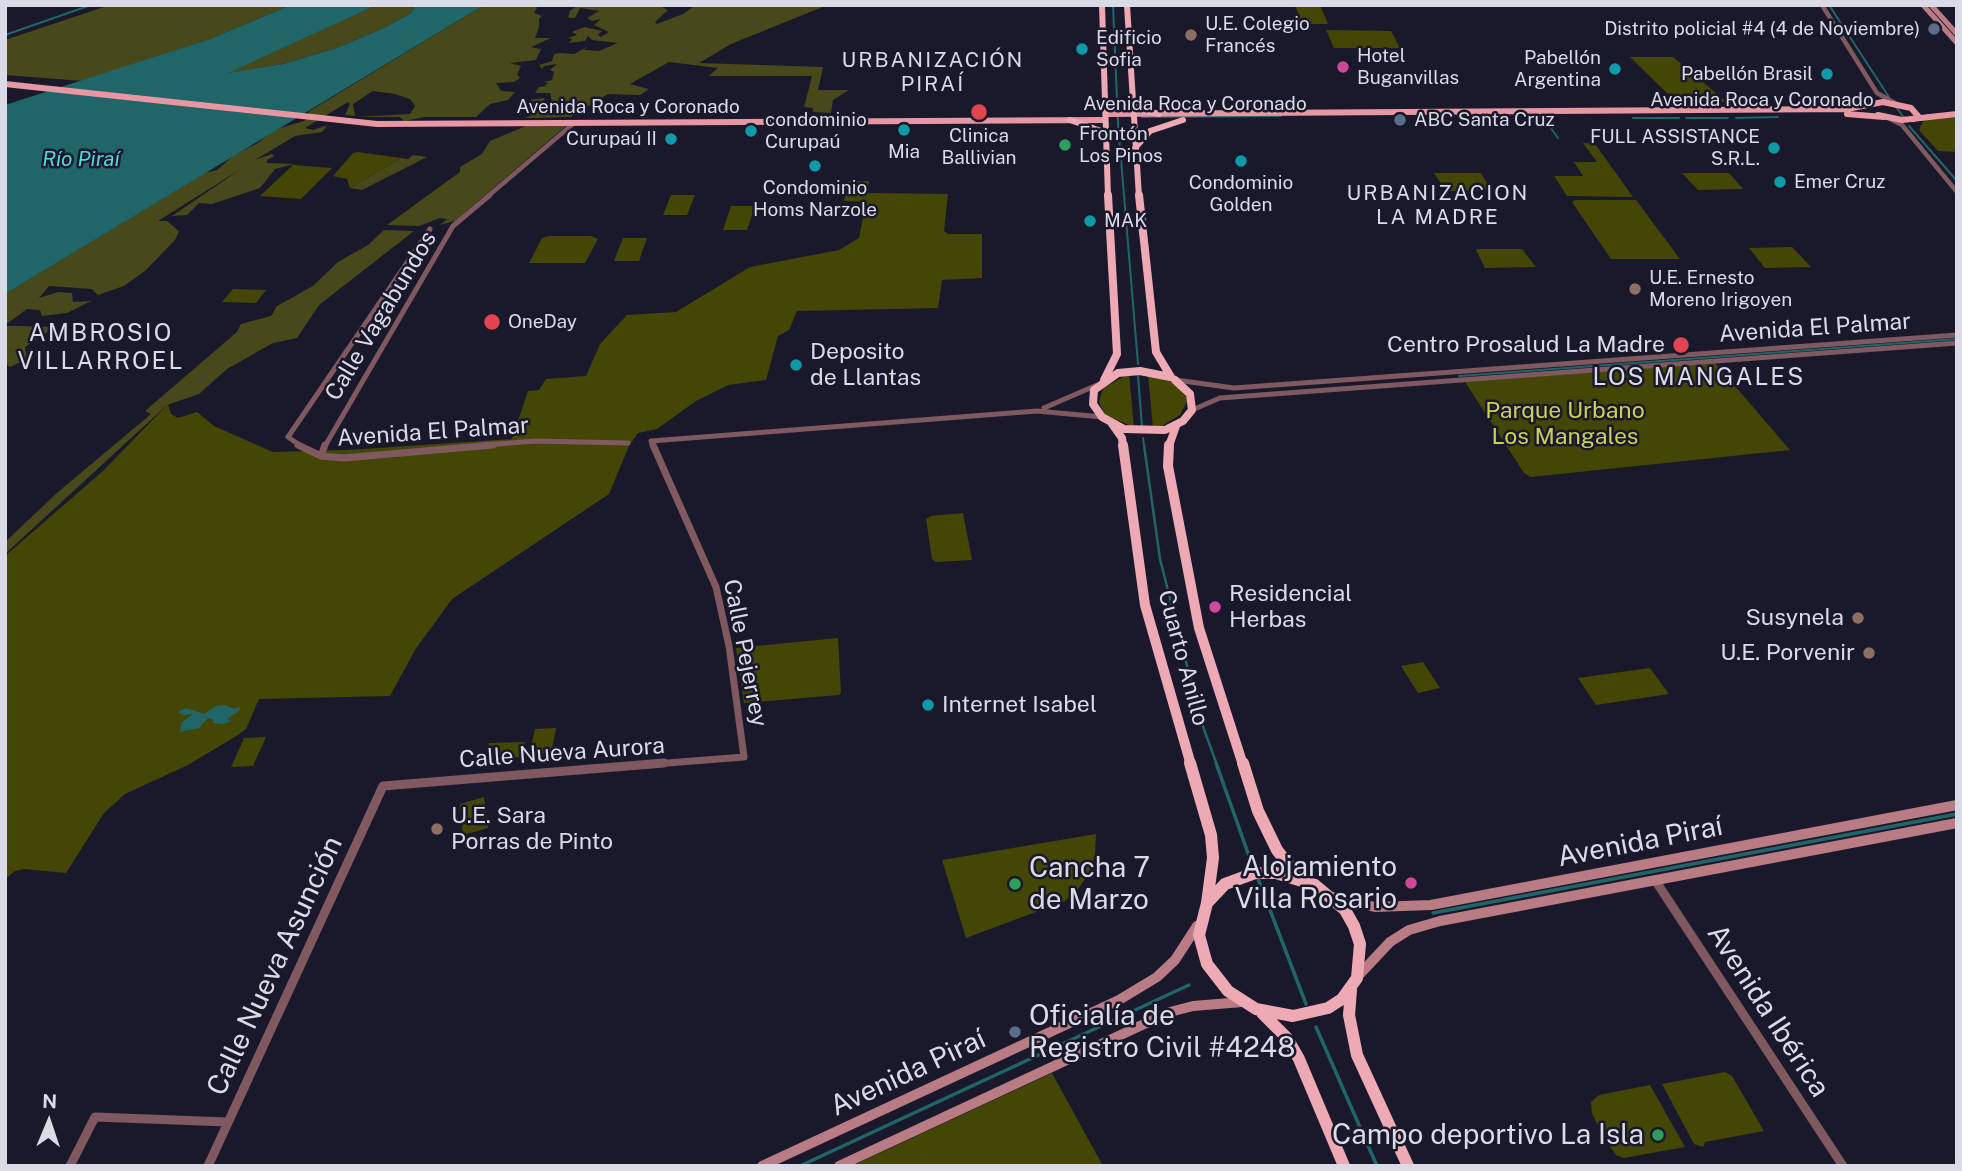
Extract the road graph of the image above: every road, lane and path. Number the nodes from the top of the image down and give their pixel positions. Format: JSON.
{"nodes":[{"id":1,"x":1102,"y":5,"type":"edge"},
{"id":2,"x":1127,"y":5,"type":"edge"},
{"id":3,"x":1822,"y":5,"type":"edge"},
{"id":4,"x":1923,"y":5,"type":"edge"},
{"id":5,"x":1931,"y":5,"type":"edge"},
{"id":6,"x":1936,"y":11,"type":"junction"},
{"id":7,"x":1936,"y":20,"type":"junction"},
{"id":8,"x":1955,"y":32,"type":"edge"},
{"id":9,"x":1957,"y":43,"type":"edge"},
{"id":10,"x":5,"y":84,"type":"edge"},
{"id":11,"x":1877,"y":93,"type":"junction"},
{"id":12,"x":1131,"y":102,"type":"junction"},
{"id":13,"x":1872,"y":104,"type":"junction"},
{"id":14,"x":1898,"y":104,"type":"junction"},
{"id":15,"x":1957,"y":111,"type":"edge"},
{"id":16,"x":1159,"y":114,"type":"junction"},
{"id":17,"x":1051,"y":117,"type":"junction"},
{"id":18,"x":1106,"y":117,"type":"junction"},
{"id":19,"x":1130,"y":117,"type":"junction"},
{"id":20,"x":923,"y":118,"type":"junction"},
{"id":21,"x":1886,"y":118,"type":"junction"},
{"id":22,"x":1070,"y":120,"type":"junction"},
{"id":23,"x":1182,"y":120,"type":"junction"},
{"id":24,"x":1911,"y":120,"type":"junction"},
{"id":25,"x":508,"y":121,"type":"junction"},
{"id":26,"x":574,"y":123,"type":"junction"},
{"id":27,"x":1902,"y":125,"type":"junction"},
{"id":28,"x":1104,"y":132,"type":"junction"},
{"id":29,"x":1135,"y":148,"type":"junction"},
{"id":30,"x":1957,"y":192,"type":"edge"},
{"id":31,"x":430,"y":229,"type":"dead end"},
{"id":32,"x":1957,"y":335,"type":"edge"},
{"id":33,"x":1921,"y":342,"type":"junction"},
{"id":34,"x":1957,"y":343,"type":"edge"},
{"id":35,"x":1734,"y":356,"type":"junction"},
{"id":36,"x":1581,"y":367,"type":"junction"},
{"id":37,"x":1173,"y":378,"type":"junction"},
{"id":38,"x":1101,"y":382,"type":"junction"},
{"id":39,"x":1280,"y":385,"type":"junction"},
{"id":40,"x":1284,"y":393,"type":"junction"},
{"id":41,"x":1192,"y":410,"type":"junction"},
{"id":42,"x":1037,"y":411,"type":"junction"},
{"id":43,"x":1107,"y":420,"type":"junction"},
{"id":44,"x":1176,"y":426,"type":"junction"},
{"id":45,"x":628,"y":443,"type":"dead end"},
{"id":46,"x":321,"y":456,"type":"junction"},
{"id":47,"x":744,"y":757,"type":"joint"},
{"id":48,"x":383,"y":786,"type":"joint"},
{"id":49,"x":1957,"y":805,"type":"edge"},
{"id":50,"x":1957,"y":823,"type":"edge"},
{"id":51,"x":1645,"y":866,"type":"dead end"},
{"id":52,"x":1298,"y":877,"type":"junction"},
{"id":53,"x":1655,"y":879,"type":"junction"},
{"id":54,"x":1331,"y":897,"type":"junction"},
{"id":55,"x":1207,"y":903,"type":"junction"},
{"id":56,"x":1200,"y":920,"type":"junction"},
{"id":57,"x":1354,"y":983,"type":"junction"},
{"id":58,"x":1242,"y":1002,"type":"junction"},
{"id":59,"x":1256,"y":1009,"type":"junction"},
{"id":60,"x":227,"y":1122,"type":"junction"},
{"id":61,"x":70,"y":1166,"type":"edge"},
{"id":62,"x":208,"y":1166,"type":"edge"},
{"id":63,"x":762,"y":1166,"type":"edge"},
{"id":64,"x":839,"y":1166,"type":"edge"},
{"id":65,"x":1344,"y":1166,"type":"edge"},
{"id":66,"x":1408,"y":1166,"type":"edge"},
{"id":67,"x":1843,"y":1166,"type":"edge"}],
"edges":[{"from":1,"to":18,"type":"highway"},
{"from":2,"to":12,"type":"highway"},
{"from":3,"to":11,"type":"street"},
{"from":4,"to":7,"type":"main road"},
{"from":5,"to":6,"type":"main road"},
{"from":6,"to":7,"type":"main road"},
{"from":6,"to":8,"type":"main road"},
{"from":7,"to":8,"type":"main road"},
{"from":7,"to":9,"type":"main road"},
{"from":10,"to":25,"type":"main road","name":"Avenida Roca y Coronado"},
{"from":11,"to":13,"type":"street"},
{"from":11,"to":14,"type":"street"},
{"from":12,"to":16,"type":"highway"},
{"from":12,"to":19,"type":"highway"},
{"from":13,"to":14,"type":"main road","name":"Avenida Roca y Coronado"},
{"from":13,"to":16,"type":"main road","name":"Avenida Roca y Coronado"},
{"from":13,"to":21,"type":"main road"},
{"from":14,"to":15,"type":"main road","name":"Avenida Roca y Coronado"},
{"from":14,"to":24,"type":"main road"},
{"from":15,"to":24,"type":"main road","name":"Avenida Roca y Coronado"},
{"from":16,"to":19,"type":"main road","name":"Avenida Roca y Coronado"},
{"from":17,"to":18,"type":"main road","name":"Avenida Roca y Coronado"},
{"from":17,"to":20,"type":"main road","name":"Avenida Roca y Coronado"},
{"from":17,"to":22,"type":"main road","name":"Avenida Roca y Coronado"},
{"from":18,"to":19,"type":"main road","name":"Avenida Roca y Coronado"},
{"from":18,"to":22,"type":"main road","name":"Avenida Roca y Coronado"},
{"from":18,"to":28,"type":"highway"},
{"from":19,"to":23,"type":"main road","name":"Avenida Roca y Coronado"},
{"from":19,"to":29,"type":"highway"},
{"from":20,"to":25,"type":"main road","name":"Avenida Roca y Coronado"},
{"from":20,"to":26,"type":"main road","name":"Avenida Roca y Coronado"},
{"from":21,"to":23,"type":"main road","name":"Avenida Roca y Coronado"},
{"from":21,"to":24,"type":"main road","name":"Avenida Roca y Coronado"},
{"from":21,"to":27,"type":"street"},
{"from":22,"to":28,"type":"highway"},
{"from":23,"to":29,"type":"highway"},
{"from":24,"to":27,"type":"street"},
{"from":25,"to":26,"type":"main road","name":"Avenida Roca y Coronado"},
{"from":26,"to":46,"type":"street","name":"Calle Vagabundos"},
{"from":27,"to":30,"type":"street"},
{"from":28,"to":38,"type":"highway"},
{"from":29,"to":37,"type":"highway"},
{"from":31,"to":46,"type":"street","name":"Avenida El Palmar"},
{"from":32,"to":33,"type":"street","name":"Avenida El Palmar"},
{"from":33,"to":34,"type":"street","name":"Avenida El Palmar"},
{"from":33,"to":35,"type":"street","name":"Avenida El Palmar"},
{"from":33,"to":35,"type":"street","name":"Avenida El Palmar"},
{"from":35,"to":36,"type":"street","name":"Avenida El Palmar"},
{"from":35,"to":36,"type":"street","name":"Avenida El Palmar"},
{"from":36,"to":39,"type":"street","name":"Avenida El Palmar"},
{"from":36,"to":40,"type":"street","name":"Avenida El Palmar"},
{"from":37,"to":38,"type":"highway"},
{"from":37,"to":39,"type":"street","name":"Avenida El Palmar"},
{"from":37,"to":41,"type":"highway"},
{"from":38,"to":42,"type":"street"},
{"from":38,"to":43,"type":"highway"},
{"from":39,"to":40,"type":"street"},
{"from":40,"to":41,"type":"street","name":"Avenida El Palmar"},
{"from":41,"to":44,"type":"highway"},
{"from":42,"to":43,"type":"street"},
{"from":42,"to":47,"type":"street","name":"Calle Pejerrey"},
{"from":43,"to":44,"type":"highway"},
{"from":43,"to":55,"type":"highway","name":"Cuarto Anillo"},
{"from":44,"to":52,"type":"highway","name":"Cuarto Anillo"},
{"from":45,"to":46,"type":"street","name":"Avenida El Palmar"},
{"from":47,"to":48,"type":"street","name":"Calle Nueva Aurora"},
{"from":48,"to":60,"type":"street","name":"Calle Nueva Asunción"},
{"from":49,"to":54,"type":"main road","name":"Avenida Piraí"},
{"from":50,"to":53,"type":"main road","name":"Avenida Piraí"},
{"from":51,"to":53,"type":"street","name":"Avenida Ibérica"},
{"from":52,"to":54,"type":"highway"},
{"from":52,"to":55,"type":"highway"},
{"from":53,"to":57,"type":"main road","name":"Avenida Piraí"},
{"from":53,"to":67,"type":"street","name":"Avenida Ibérica"},
{"from":54,"to":57,"type":"highway"},
{"from":55,"to":56,"type":"highway"},
{"from":56,"to":58,"type":"highway"},
{"from":56,"to":63,"type":"main road","name":"Avenida Piraí"},
{"from":57,"to":59,"type":"highway"},
{"from":57,"to":66,"type":"highway"},
{"from":58,"to":59,"type":"highway"},
{"from":58,"to":64,"type":"main road"},
{"from":59,"to":65,"type":"highway"},
{"from":60,"to":61,"type":"street"},
{"from":60,"to":62,"type":"street","name":"Calle Nueva Asunción"}]}
